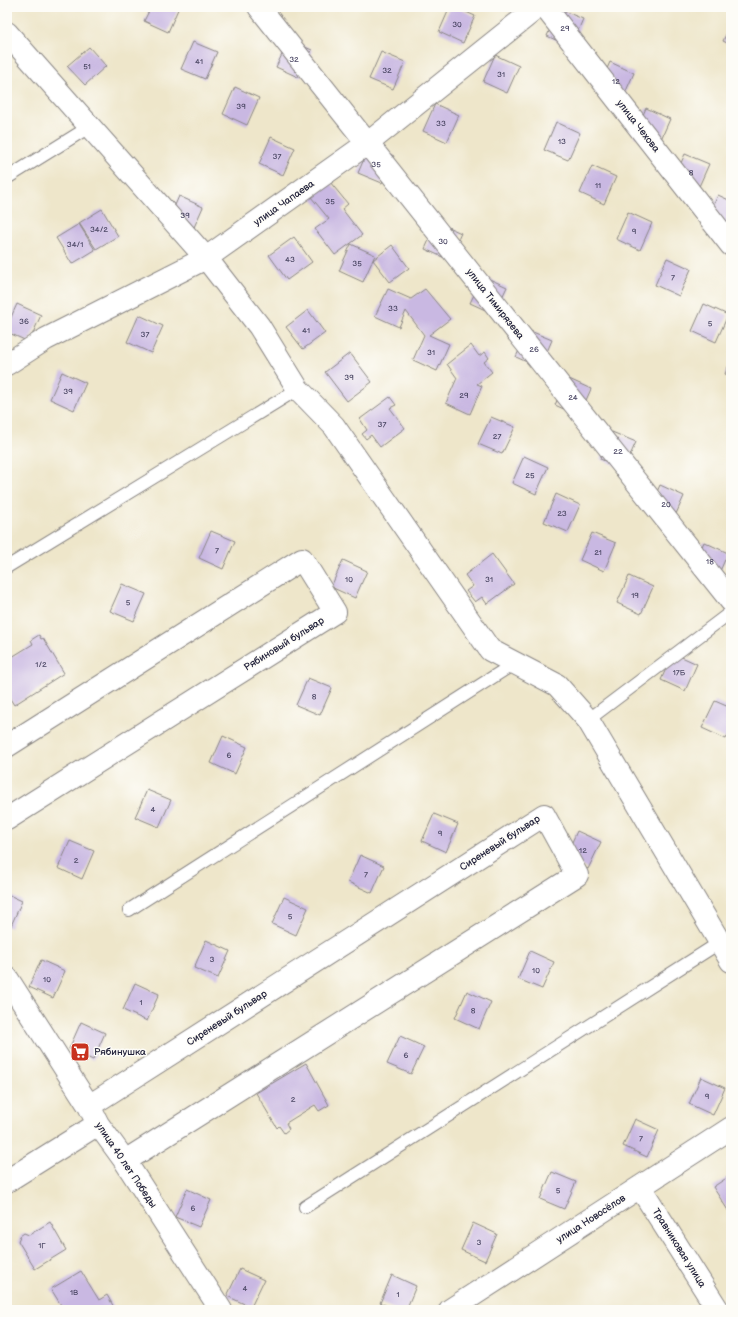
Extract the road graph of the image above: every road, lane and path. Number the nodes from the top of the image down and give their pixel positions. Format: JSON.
{"nodes":[{"id":1,"x":259,"y":7,"type":"edge"},
{"id":2,"x":538,"y":7,"type":"edge"},
{"id":3,"x":544,"y":7,"type":"edge"},
{"id":4,"x":7,"y":33,"type":"edge"},
{"id":5,"x":89,"y":127,"type":"junction"},
{"id":6,"x":368,"y":143,"type":"junction"},
{"id":7,"x":7,"y":178,"type":"edge"},
{"id":8,"x":731,"y":245,"type":"edge"},
{"id":9,"x":206,"y":258,"type":"junction"},
{"id":10,"x":7,"y":364,"type":"edge"},
{"id":11,"x":298,"y":389,"type":"junction"},
{"id":12,"x":7,"y":567,"type":"edge"},
{"id":13,"x":731,"y":601,"type":"edge"},
{"id":14,"x":731,"y":612,"type":"edge"},
{"id":15,"x":515,"y":663,"type":"junction"},
{"id":16,"x":588,"y":720,"type":"junction"},
{"id":17,"x":7,"y":746,"type":"edge"},
{"id":18,"x":7,"y":819,"type":"edge"},
{"id":19,"x":129,"y":910,"type":"dead end"},
{"id":20,"x":719,"y":943,"type":"junction"},
{"id":21,"x":731,"y":961,"type":"edge"},
{"id":22,"x":7,"y":978,"type":"edge"},
{"id":23,"x":93,"y":1115,"type":"junction"},
{"id":24,"x":731,"y":1128,"type":"edge"},
{"id":25,"x":125,"y":1160,"type":"junction"},
{"id":26,"x":7,"y":1181,"type":"edge"},
{"id":27,"x":640,"y":1187,"type":"junction"},
{"id":28,"x":305,"y":1207,"type":"dead end"},
{"id":29,"x":221,"y":1310,"type":"edge"},
{"id":30,"x":450,"y":1310,"type":"edge"},
{"id":31,"x":718,"y":1310,"type":"edge"}],
"edges":[{"from":1,"to":6,"type":"street","name":"улица Тимирязева"},
{"from":2,"to":6,"type":"street","name":"улица Чапаева"},
{"from":3,"to":8,"type":"street","name":"улица Чехова"},
{"from":4,"to":5,"type":"street"},
{"from":5,"to":7,"type":"lane"},
{"from":5,"to":9,"type":"street"},
{"from":6,"to":9,"type":"street","name":"улица Чапаева"},
{"from":6,"to":13,"type":"street","name":"улица Тимирязева"},
{"from":9,"to":10,"type":"street","name":"улица Чапаева"},
{"from":9,"to":11,"type":"street"},
{"from":11,"to":12,"type":"lane"},
{"from":11,"to":15,"type":"street"},
{"from":14,"to":16,"type":"lane"},
{"from":15,"to":16,"type":"street"},
{"from":15,"to":19,"type":"lane"},
{"from":16,"to":20,"type":"street"},
{"from":17,"to":18,"type":"street","name":"Рябиновый бульвар"},
{"from":20,"to":21,"type":"street"},
{"from":20,"to":28,"type":"lane"},
{"from":22,"to":23,"type":"street","name":"улица 40 лет Победы"},
{"from":23,"to":25,"type":"street","name":"улица 40 лет Победы"},
{"from":23,"to":25,"type":"street","name":"Сиреневый бульвар"},
{"from":23,"to":26,"type":"street"},
{"from":24,"to":27,"type":"street","name":"улица Новосёлов"},
{"from":25,"to":29,"type":"street","name":"улица 40 лет Победы"},
{"from":27,"to":30,"type":"street","name":"улица Новосёлов"},
{"from":27,"to":31,"type":"street","name":"Травниковая улица"}]}
